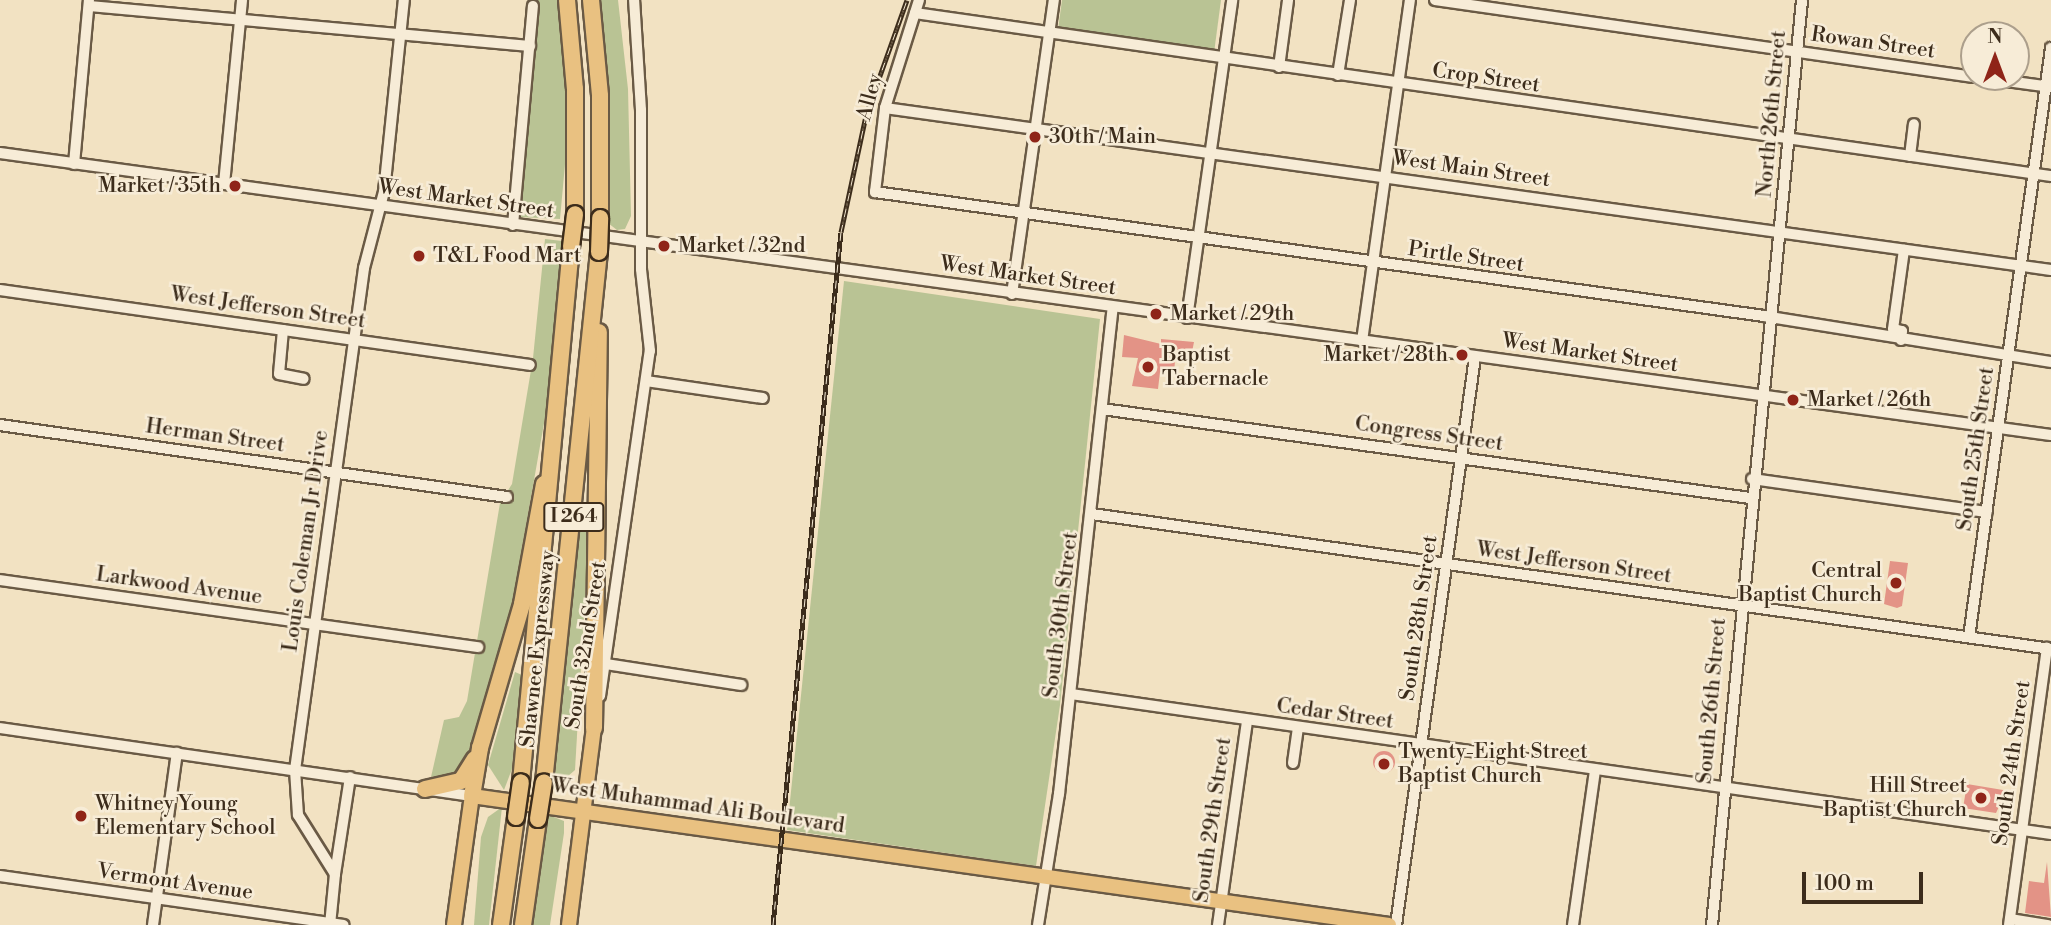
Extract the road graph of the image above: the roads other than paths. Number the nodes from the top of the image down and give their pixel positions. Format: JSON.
{"nodes":[{"id":1,"x":242,"y":0,"type":"edge"},
{"id":2,"x":404,"y":0,"type":"edge"},
{"id":3,"x":567,"y":0,"type":"edge"},
{"id":4,"x":591,"y":0,"type":"edge"},
{"id":5,"x":634,"y":0,"type":"edge"},
{"id":6,"x":919,"y":0,"type":"edge"},
{"id":7,"x":1054,"y":0,"type":"edge"},
{"id":8,"x":1232,"y":0,"type":"edge"},
{"id":9,"x":1288,"y":0,"type":"edge"},
{"id":10,"x":1350,"y":0,"type":"edge"},
{"id":11,"x":1410,"y":0,"type":"edge"},
{"id":12,"x":1435,"y":0,"type":"edge"},
{"id":13,"x":1802,"y":0,"type":"edge"},
{"id":14,"x":89,"y":3,"type":"edge"},
{"id":15,"x":533,"y":6,"type":"dead end"},
{"id":16,"x":915,"y":13,"type":"junction"},
{"id":17,"x":240,"y":20,"type":"junction"},
{"id":18,"x":1049,"y":33,"type":"junction"},
{"id":19,"x":401,"y":34,"type":"junction"},
{"id":20,"x":530,"y":46,"type":"junction"},
{"id":21,"x":2051,"y":48,"type":"edge"},
{"id":22,"x":1797,"y":52,"type":"junction"},
{"id":23,"x":1224,"y":58,"type":"junction"},
{"id":24,"x":1279,"y":66,"type":"junction"},
{"id":25,"x":1338,"y":75,"type":"junction"},
{"id":26,"x":1960,"y":75,"type":"edge"},
{"id":27,"x":1398,"y":84,"type":"junction"},
{"id":28,"x":2030,"y":85,"type":"edge"},
{"id":29,"x":2048,"y":87,"type":"edge"},
{"id":30,"x":885,"y":108,"type":"junction"},
{"id":31,"x":1914,"y":124,"type":"dead end"},
{"id":32,"x":1036,"y":127,"type":"junction"},
{"id":33,"x":1789,"y":139,"type":"junction"},
{"id":34,"x":1210,"y":151,"type":"junction"},
{"id":35,"x":0,"y":153,"type":"edge"},
{"id":36,"x":1910,"y":156,"type":"junction"},
{"id":37,"x":74,"y":164,"type":"junction"},
{"id":38,"x":2034,"y":174,"type":"junction"},
{"id":39,"x":1385,"y":176,"type":"junction"},
{"id":40,"x":2051,"y":176,"type":"edge"},
{"id":41,"x":225,"y":184,"type":"junction"},
{"id":42,"x":875,"y":192,"type":"joint"},
{"id":43,"x":380,"y":206,"type":"junction"},
{"id":44,"x":1024,"y":214,"type":"junction"},
{"id":45,"x":513,"y":225,"type":"junction"},
{"id":46,"x":1780,"y":232,"type":"junction"},
{"id":47,"x":1198,"y":239,"type":"junction"},
{"id":48,"x":641,"y":243,"type":"junction"},
{"id":49,"x":1904,"y":250,"type":"junction"},
{"id":50,"x":600,"y":252,"type":"junction"},
{"id":51,"x":1372,"y":264,"type":"junction"},
{"id":52,"x":2021,"y":266,"type":"junction"},
{"id":53,"x":2051,"y":270,"type":"edge"},
{"id":54,"x":0,"y":290,"type":"edge"},
{"id":55,"x":1012,"y":294,"type":"junction"},
{"id":56,"x":1113,"y":308,"type":"junction"},
{"id":57,"x":1187,"y":318,"type":"junction"},
{"id":58,"x":1773,"y":322,"type":"junction"},
{"id":59,"x":283,"y":330,"type":"junction"},
{"id":60,"x":354,"y":340,"type":"junction"},
{"id":61,"x":1901,"y":340,"type":"junction"},
{"id":62,"x":1362,"y":341,"type":"junction"},
{"id":63,"x":2008,"y":356,"type":"junction"},
{"id":64,"x":1475,"y":357,"type":"junction"},
{"id":65,"x":2051,"y":362,"type":"edge"},
{"id":66,"x":530,"y":365,"type":"dead end"},
{"id":67,"x":304,"y":379,"type":"dead end"},
{"id":68,"x":646,"y":381,"type":"junction"},
{"id":69,"x":561,"y":382,"type":"junction"},
{"id":70,"x":1763,"y":396,"type":"junction"},
{"id":71,"x":763,"y":398,"type":"dead end"},
{"id":72,"x":1102,"y":409,"type":"junction"},
{"id":73,"x":0,"y":425,"type":"edge"},
{"id":74,"x":1998,"y":428,"type":"junction"},
{"id":75,"x":2051,"y":435,"type":"edge"},
{"id":76,"x":1461,"y":458,"type":"junction"},
{"id":77,"x":335,"y":472,"type":"junction"},
{"id":78,"x":1752,"y":479,"type":"junction"},
{"id":79,"x":507,"y":497,"type":"dead end"},
{"id":80,"x":1750,"y":498,"type":"junction"},
{"id":81,"x":1987,"y":512,"type":"junction"},
{"id":82,"x":1092,"y":514,"type":"junction"},
{"id":83,"x":1446,"y":564,"type":"junction"},
{"id":84,"x":0,"y":580,"type":"edge"},
{"id":85,"x":1740,"y":606,"type":"junction"},
{"id":86,"x":314,"y":625,"type":"junction"},
{"id":87,"x":1969,"y":637,"type":"junction"},
{"id":88,"x":478,"y":647,"type":"dead end"},
{"id":89,"x":2049,"y":649,"type":"edge"},
{"id":90,"x":606,"y":664,"type":"junction"},
{"id":91,"x":741,"y":685,"type":"dead end"},
{"id":92,"x":1071,"y":694,"type":"junction"},
{"id":93,"x":1247,"y":721,"type":"junction"},
{"id":94,"x":0,"y":728,"type":"edge"},
{"id":95,"x":594,"y":728,"type":"junction"},
{"id":96,"x":1298,"y":728,"type":"junction"},
{"id":97,"x":1421,"y":745,"type":"junction"},
{"id":98,"x":480,"y":748,"type":"junction"},
{"id":99,"x":177,"y":753,"type":"junction"},
{"id":100,"x":1293,"y":763,"type":"dead end"},
{"id":101,"x":295,"y":770,"type":"junction"},
{"id":102,"x":1595,"y":770,"type":"junction"},
{"id":103,"x":350,"y":778,"type":"junction"},
{"id":104,"x":1724,"y":788,"type":"junction"},
{"id":105,"x":425,"y":789,"type":"junction"},
{"id":106,"x":472,"y":796,"type":"junction"},
{"id":107,"x":509,"y":800,"type":"junction"},
{"id":108,"x":585,"y":811,"type":"junction"},
{"id":109,"x":2022,"y":830,"type":"junction"},
{"id":110,"x":468,"y":833,"type":"junction"},
{"id":111,"x":2051,"y":834,"type":"edge"},
{"id":112,"x":335,"y":874,"type":"junction"},
{"id":113,"x":0,"y":876,"type":"edge"},
{"id":114,"x":1045,"y":876,"type":"junction"},
{"id":115,"x":156,"y":898,"type":"junction"},
{"id":116,"x":1222,"y":901,"type":"junction"},
{"id":117,"x":2010,"y":922,"type":"edge"},
{"id":118,"x":330,"y":924,"type":"edge"},
{"id":119,"x":153,"y":925,"type":"edge"},
{"id":120,"x":344,"y":925,"type":"edge"},
{"id":121,"x":454,"y":925,"type":"edge"},
{"id":122,"x":501,"y":925,"type":"edge"},
{"id":123,"x":523,"y":925,"type":"edge"},
{"id":124,"x":569,"y":925,"type":"edge"},
{"id":125,"x":1038,"y":925,"type":"edge"},
{"id":126,"x":1218,"y":925,"type":"edge"},
{"id":127,"x":1389,"y":925,"type":"edge"},
{"id":128,"x":1396,"y":925,"type":"edge"},
{"id":129,"x":1573,"y":925,"type":"edge"},
{"id":130,"x":1712,"y":925,"type":"edge"},
{"id":131,"x":2049,"y":925,"type":"edge"}],
"edges":[{"from":1,"to":17,"type":"street"},
{"from":2,"to":19,"type":"street","name":"Louis Coleman Jr Drive"},
{"from":3,"to":69,"type":"highway","name":"Shawnee Expressway","number":"I 264","bridge":true},
{"from":4,"to":50,"type":"highway","name":"Shawnee Expressway","number":"I 264","bridge":true},
{"from":5,"to":48,"type":"street","name":"South 32nd Street"},
{"from":6,"to":16,"type":"street","name":"Alley"},
{"from":7,"to":18,"type":"street"},
{"from":8,"to":23,"type":"street"},
{"from":9,"to":24,"type":"street"},
{"from":10,"to":25,"type":"street"},
{"from":11,"to":27,"type":"street"},
{"from":12,"to":22,"type":"street","name":"Rowan Street"},
{"from":13,"to":22,"type":"street","name":"North 26th Street"},
{"from":14,"to":17,"type":"street"},
{"from":14,"to":37,"type":"street"},
{"from":15,"to":20,"type":"street"},
{"from":16,"to":18,"type":"street","name":"Crop Street"},
{"from":16,"to":30,"type":"street","name":"Alley"},
{"from":17,"to":19,"type":"street"},
{"from":17,"to":41,"type":"street"},
{"from":18,"to":23,"type":"street","name":"Crop Street"},
{"from":18,"to":32,"type":"street"},
{"from":19,"to":20,"type":"street"},
{"from":19,"to":43,"type":"street","name":"Louis Coleman Jr Drive"},
{"from":20,"to":45,"type":"street"},
{"from":21,"to":29,"type":"street","name":"South 25th Street"},
{"from":22,"to":26,"type":"street","name":"Rowan Street"},
{"from":22,"to":33,"type":"street","name":"North 26th Street"},
{"from":23,"to":24,"type":"street","name":"Crop Street"},
{"from":23,"to":34,"type":"street"},
{"from":24,"to":25,"type":"street","name":"Crop Street"},
{"from":25,"to":27,"type":"street","name":"Crop Street"},
{"from":27,"to":33,"type":"street","name":"Crop Street"},
{"from":27,"to":39,"type":"street"},
{"from":28,"to":29,"type":"street","name":"Rowan Street"},
{"from":29,"to":38,"type":"street","name":"South 25th Street"},
{"from":30,"to":32,"type":"street","name":"West Main Street"},
{"from":30,"to":42,"type":"street","name":"Alley"},
{"from":31,"to":36,"type":"street"},
{"from":32,"to":34,"type":"street","name":"West Main Street"},
{"from":32,"to":44,"type":"street"},
{"from":33,"to":36,"type":"street","name":"Crop Street"},
{"from":33,"to":46,"type":"street","name":"North 26th Street"},
{"from":34,"to":39,"type":"street","name":"West Main Street"},
{"from":34,"to":47,"type":"street"},
{"from":35,"to":37,"type":"street","name":"West Market Street"},
{"from":36,"to":38,"type":"street","name":"Crop Street"},
{"from":37,"to":41,"type":"street","name":"West Market Street"},
{"from":38,"to":40,"type":"street","name":"Crop Street"},
{"from":38,"to":52,"type":"street","name":"South 25th Street"},
{"from":39,"to":46,"type":"street","name":"West Main Street"},
{"from":39,"to":51,"type":"street"},
{"from":41,"to":43,"type":"street","name":"West Market Street"},
{"from":42,"to":44,"type":"street","name":"Pirtle Street"},
{"from":43,"to":45,"type":"street","name":"West Market Street"},
{"from":43,"to":60,"type":"street","name":"Louis Coleman Jr Drive"},
{"from":44,"to":47,"type":"street","name":"Pirtle Street"},
{"from":44,"to":55,"type":"street"},
{"from":45,"to":48,"type":"street","name":"West Market Street"},
{"from":46,"to":49,"type":"street","name":"West Main Street"},
{"from":46,"to":58,"type":"street","name":"South 26th Street"},
{"from":47,"to":51,"type":"street","name":"Pirtle Street"},
{"from":47,"to":57,"type":"street"},
{"from":48,"to":55,"type":"street","name":"West Market Street"},
{"from":48,"to":68,"type":"street","name":"South 32nd Street"},
{"from":49,"to":52,"type":"street","name":"West Main Street"},
{"from":49,"to":61,"type":"street"},
{"from":50,"to":95,"type":"highway"},
{"from":50,"to":123,"type":"highway","name":"Shawnee Expressway","number":"I 264","bridge":true},
{"from":51,"to":58,"type":"street","name":"Pirtle Street"},
{"from":51,"to":62,"type":"street"},
{"from":52,"to":53,"type":"street","name":"West Main Street"},
{"from":52,"to":63,"type":"street","name":"South 25th Street"},
{"from":54,"to":59,"type":"street","name":"West Jefferson Street"},
{"from":55,"to":56,"type":"street","name":"West Market Street"},
{"from":56,"to":57,"type":"street","name":"West Market Street"},
{"from":56,"to":72,"type":"street","name":"South 30th Street"},
{"from":57,"to":62,"type":"street","name":"West Market Street"},
{"from":58,"to":61,"type":"street","name":"Pirtle Street"},
{"from":58,"to":70,"type":"street","name":"South 26th Street"},
{"from":59,"to":60,"type":"street","name":"West Jefferson Street"},
{"from":59,"to":67,"type":"street"},
{"from":60,"to":66,"type":"street","name":"West Jefferson Street"},
{"from":60,"to":77,"type":"street","name":"Louis Coleman Jr Drive"},
{"from":61,"to":63,"type":"street","name":"Pirtle Street"},
{"from":62,"to":64,"type":"street","name":"West Market Street"},
{"from":63,"to":65,"type":"street","name":"Pirtle Street"},
{"from":63,"to":74,"type":"street","name":"South 25th Street"},
{"from":64,"to":70,"type":"street","name":"West Market Street"},
{"from":64,"to":76,"type":"street","name":"South 28th Street"},
{"from":68,"to":71,"type":"street"},
{"from":68,"to":90,"type":"street","name":"South 32nd Street"},
{"from":69,"to":98,"type":"highway"},
{"from":69,"to":122,"type":"highway","name":"Shawnee Expressway","number":"I 264","bridge":true},
{"from":70,"to":74,"type":"street","name":"West Market Street"},
{"from":70,"to":78,"type":"street","name":"South 26th Street"},
{"from":72,"to":76,"type":"street","name":"Congress Street"},
{"from":72,"to":82,"type":"street","name":"South 30th Street"},
{"from":73,"to":77,"type":"street","name":"Herman Street"},
{"from":74,"to":75,"type":"street","name":"West Market Street"},
{"from":74,"to":81,"type":"street","name":"South 25th Street"},
{"from":76,"to":80,"type":"street","name":"Congress Street"},
{"from":76,"to":83,"type":"street","name":"South 28th Street"},
{"from":77,"to":79,"type":"street","name":"Herman Street"},
{"from":77,"to":86,"type":"street","name":"Louis Coleman Jr Drive"},
{"from":78,"to":80,"type":"street","name":"South 26th Street"},
{"from":78,"to":81,"type":"street"},
{"from":80,"to":85,"type":"street","name":"South 26th Street"},
{"from":81,"to":87,"type":"street","name":"South 25th Street"},
{"from":82,"to":83,"type":"street","name":"West Jefferson Street"},
{"from":82,"to":92,"type":"street","name":"South 30th Street"},
{"from":83,"to":85,"type":"street","name":"West Jefferson Street"},
{"from":83,"to":97,"type":"street","name":"South 28th Street"},
{"from":84,"to":86,"type":"street","name":"Larkwood Avenue"},
{"from":85,"to":87,"type":"street","name":"West Jefferson Street"},
{"from":85,"to":104,"type":"street","name":"South 26th Street"},
{"from":86,"to":88,"type":"street","name":"Larkwood Avenue"},
{"from":86,"to":101,"type":"street","name":"Louis Coleman Jr Drive"},
{"from":87,"to":89,"type":"street","name":"West Jefferson Street"},
{"from":89,"to":109,"type":"street","name":"South 24th Street"},
{"from":90,"to":91,"type":"street"},
{"from":90,"to":95,"type":"street","name":"South 32nd Street"},
{"from":92,"to":93,"type":"street","name":"Cedar Street"},
{"from":92,"to":114,"type":"street","name":"South 30th Street"},
{"from":93,"to":96,"type":"street","name":"Cedar Street"},
{"from":93,"to":116,"type":"street","name":"South 29th Street"},
{"from":94,"to":99,"type":"street","name":"West Muhammad Ali Boulevard"},
{"from":95,"to":108,"type":"main road","name":"South 32nd Street"},
{"from":96,"to":97,"type":"street","name":"Cedar Street"},
{"from":96,"to":100,"type":"street"},
{"from":97,"to":102,"type":"street","name":"Cedar Street"},
{"from":97,"to":128,"type":"street","name":"South 28th Street"},
{"from":98,"to":105,"type":"highway"},
{"from":98,"to":106,"type":"highway"},
{"from":99,"to":101,"type":"street","name":"West Muhammad Ali Boulevard"},
{"from":99,"to":115,"type":"street"},
{"from":101,"to":103,"type":"street","name":"West Muhammad Ali Boulevard"},
{"from":101,"to":112,"type":"street","name":"Louis Coleman Jr Drive"},
{"from":102,"to":104,"type":"street","name":"Cedar Street"},
{"from":102,"to":129,"type":"street"},
{"from":103,"to":105,"type":"street","name":"West Muhammad Ali Boulevard"},
{"from":103,"to":112,"type":"street"},
{"from":104,"to":109,"type":"street","name":"Cedar Street"},
{"from":104,"to":130,"type":"street","name":"South 26th Street"},
{"from":105,"to":106,"type":"street","name":"West Muhammad Ali Boulevard"},
{"from":106,"to":107,"type":"main road","name":"West Muhammad Ali Boulevard"},
{"from":106,"to":110,"type":"main road"},
{"from":107,"to":108,"type":"main road","name":"West Muhammad Ali Boulevard"},
{"from":107,"to":110,"type":"main road"},
{"from":108,"to":114,"type":"main road","name":"West Muhammad Ali Boulevard"},
{"from":108,"to":124,"type":"main road","name":"South 32nd Street"},
{"from":109,"to":111,"type":"street","name":"Cedar Street"},
{"from":109,"to":117,"type":"street","name":"South 24th Street"},
{"from":110,"to":121,"type":"main road"},
{"from":112,"to":118,"type":"street"},
{"from":113,"to":115,"type":"street","name":"Vermont Avenue"},
{"from":114,"to":116,"type":"main road","name":"West Muhammad Ali Boulevard"},
{"from":114,"to":125,"type":"street","name":"South 30th Street"},
{"from":115,"to":118,"type":"street","name":"Vermont Avenue"},
{"from":115,"to":119,"type":"street"},
{"from":116,"to":126,"type":"street","name":"South 29th Street"},
{"from":116,"to":127,"type":"main road","name":"West Muhammad Ali Boulevard"},
{"from":117,"to":131,"type":"street"},
{"from":118,"to":120,"type":"street","name":"Vermont Avenue"}]}
